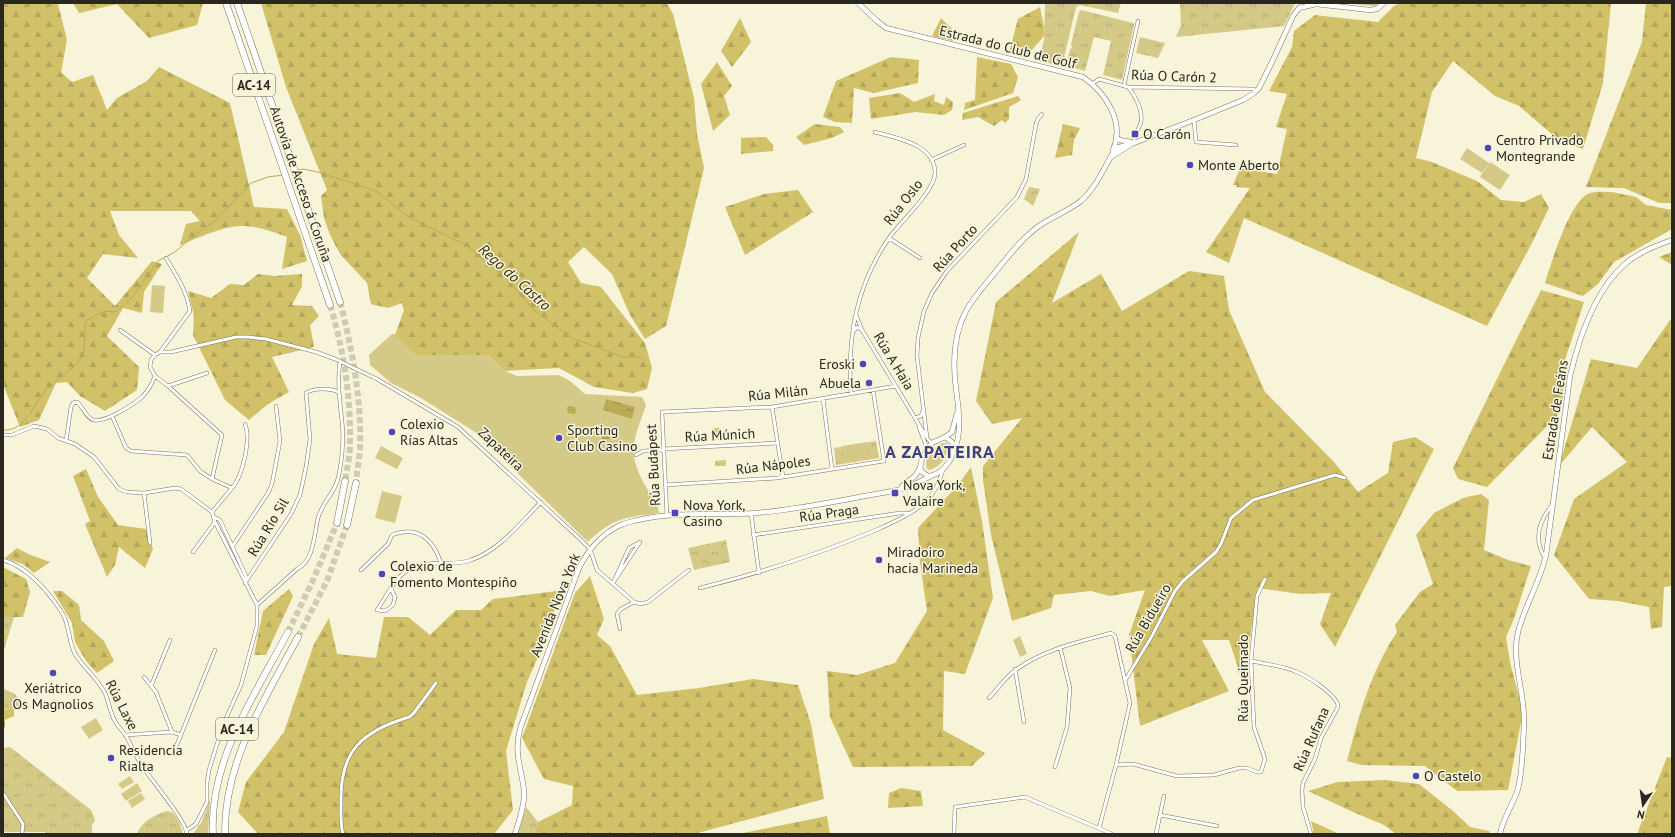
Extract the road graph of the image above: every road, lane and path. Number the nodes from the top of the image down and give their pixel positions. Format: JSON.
{"nodes":[{"id":1,"x":226,"y":3,"type":"edge"},
{"id":2,"x":237,"y":3,"type":"edge"},
{"id":3,"x":858,"y":3,"type":"edge"},
{"id":4,"x":1384,"y":3,"type":"edge"},
{"id":5,"x":1138,"y":21,"type":"dead end"},
{"id":6,"x":1092,"y":84,"type":"junction"},
{"id":7,"x":1124,"y":86,"type":"junction"},
{"id":8,"x":1128,"y":87,"type":"junction"},
{"id":9,"x":1256,"y":91,"type":"junction"},
{"id":10,"x":1042,"y":114,"type":"dead end"},
{"id":11,"x":1194,"y":120,"type":"junction"},
{"id":12,"x":875,"y":132,"type":"dead end"},
{"id":13,"x":1116,"y":136,"type":"junction"},
{"id":14,"x":1134,"y":143,"type":"junction"},
{"id":15,"x":964,"y":145,"type":"dead end"},
{"id":16,"x":1236,"y":146,"type":"dead end"},
{"id":17,"x":1116,"y":147,"type":"junction"},
{"id":18,"x":1124,"y":149,"type":"junction"},
{"id":19,"x":1110,"y":158,"type":"junction"},
{"id":20,"x":931,"y":160,"type":"junction"},
{"id":21,"x":889,"y":238,"type":"junction"},
{"id":22,"x":1672,"y":240,"type":"edge"},
{"id":23,"x":166,"y":258,"type":"dead end"},
{"id":24,"x":920,"y":258,"type":"dead end"},
{"id":25,"x":340,"y":302,"type":"tunnel mouth"},
{"id":26,"x":330,"y":305,"type":"tunnel mouth"},
{"id":27,"x":856,"y":315,"type":"junction"},
{"id":28,"x":120,"y":330,"type":"dead end"},
{"id":29,"x":862,"y":330,"type":"junction"},
{"id":30,"x":852,"y":336,"type":"junction"},
{"id":31,"x":160,"y":352,"type":"junction"},
{"id":32,"x":155,"y":355,"type":"junction"},
{"id":33,"x":340,"y":361,"type":"junction"},
{"id":34,"x":207,"y":373,"type":"dead end"},
{"id":35,"x":155,"y":376,"type":"junction"},
{"id":36,"x":168,"y":386,"type":"junction"},
{"id":37,"x":896,"y":386,"type":"junction"},
{"id":38,"x":873,"y":390,"type":"junction"},
{"id":39,"x":338,"y":392,"type":"junction"},
{"id":40,"x":851,"y":394,"type":"junction"},
{"id":41,"x":823,"y":399,"type":"junction"},
{"id":42,"x":276,"y":406,"type":"dead end"},
{"id":43,"x":958,"y":406,"type":"junction"},
{"id":44,"x":772,"y":407,"type":"junction"},
{"id":45,"x":923,"y":409,"type":"junction"},
{"id":46,"x":662,"y":412,"type":"joint"},
{"id":47,"x":112,"y":416,"type":"junction"},
{"id":48,"x":915,"y":418,"type":"junction"},
{"id":49,"x":245,"y":424,"type":"dead end"},
{"id":50,"x":920,"y":427,"type":"junction"},
{"id":51,"x":920,"y":431,"type":"junction"},
{"id":52,"x":3,"y":435,"type":"edge"},
{"id":53,"x":927,"y":438,"type":"junction"},
{"id":54,"x":945,"y":438,"type":"junction"},
{"id":55,"x":66,"y":441,"type":"junction"},
{"id":56,"x":778,"y":442,"type":"junction"},
{"id":57,"x":932,"y":443,"type":"junction"},
{"id":58,"x":927,"y":448,"type":"junction"},
{"id":59,"x":663,"y":449,"type":"junction"},
{"id":60,"x":954,"y":451,"type":"junction"},
{"id":61,"x":636,"y":455,"type":"dead end"},
{"id":62,"x":920,"y":468,"type":"junction"},
{"id":63,"x":944,"y":468,"type":"junction"},
{"id":64,"x":832,"y":469,"type":"junction"},
{"id":65,"x":933,"y":475,"type":"junction"},
{"id":66,"x":783,"y":477,"type":"junction"},
{"id":67,"x":1345,"y":478,"type":"dead end"},
{"id":68,"x":212,"y":479,"type":"junction"},
{"id":69,"x":345,"y":481,"type":"tunnel mouth"},
{"id":70,"x":356,"y":483,"type":"tunnel mouth"},
{"id":71,"x":938,"y":484,"type":"junction"},
{"id":72,"x":665,"y":485,"type":"junction"},
{"id":73,"x":232,"y":488,"type":"junction"},
{"id":74,"x":892,"y":491,"type":"junction"},
{"id":75,"x":144,"y":493,"type":"junction"},
{"id":76,"x":541,"y":502,"type":"junction"},
{"id":77,"x":1552,"y":505,"type":"junction"},
{"id":78,"x":212,"y":512,"type":"junction"},
{"id":79,"x":751,"y":513,"type":"junction"},
{"id":80,"x":908,"y":514,"type":"junction"},
{"id":81,"x":667,"y":516,"type":"junction"},
{"id":82,"x":214,"y":517,"type":"junction"},
{"id":83,"x":215,"y":522,"type":"junction"},
{"id":84,"x":337,"y":523,"type":"tunnel mouth"},
{"id":85,"x":347,"y":525,"type":"tunnel mouth"},
{"id":86,"x":753,"y":535,"type":"junction"},
{"id":87,"x":150,"y":543,"type":"dead end"},
{"id":88,"x":232,"y":547,"type":"junction"},
{"id":89,"x":590,"y":550,"type":"junction"},
{"id":90,"x":193,"y":552,"type":"dead end"},
{"id":91,"x":1545,"y":558,"type":"junction"},
{"id":92,"x":3,"y":560,"type":"edge"},
{"id":93,"x":441,"y":563,"type":"junction"},
{"id":94,"x":361,"y":570,"type":"dead end"},
{"id":95,"x":689,"y":570,"type":"dead end"},
{"id":96,"x":759,"y":573,"type":"junction"},
{"id":97,"x":1265,"y":579,"type":"dead end"},
{"id":98,"x":612,"y":583,"type":"junction"},
{"id":99,"x":245,"y":584,"type":"junction"},
{"id":100,"x":700,"y":588,"type":"dead end"},
{"id":101,"x":391,"y":589,"type":"junction"},
{"id":102,"x":634,"y":602,"type":"junction"},
{"id":103,"x":257,"y":605,"type":"junction"},
{"id":104,"x":620,"y":629,"type":"dead end"},
{"id":105,"x":288,"y":632,"type":"tunnel mouth"},
{"id":106,"x":298,"y":637,"type":"tunnel mouth"},
{"id":107,"x":170,"y":640,"type":"dead end"},
{"id":108,"x":1060,"y":647,"type":"junction"},
{"id":109,"x":215,"y":650,"type":"dead end"},
{"id":110,"x":1252,"y":661,"type":"junction"},
{"id":111,"x":1016,"y":669,"type":"junction"},
{"id":112,"x":144,"y":677,"type":"dead end"},
{"id":113,"x":1126,"y":679,"type":"junction"},
{"id":114,"x":436,"y":683,"type":"dead end"},
{"id":115,"x":151,"y":686,"type":"junction"},
{"id":116,"x":989,"y":698,"type":"dead end"},
{"id":117,"x":1024,"y":722,"type":"dead end"},
{"id":118,"x":172,"y":732,"type":"junction"},
{"id":119,"x":181,"y":735,"type":"junction"},
{"id":120,"x":126,"y":736,"type":"junction"},
{"id":121,"x":176,"y":747,"type":"dead end"},
{"id":122,"x":1116,"y":765,"type":"junction"},
{"id":123,"x":1055,"y":767,"type":"dead end"},
{"id":124,"x":3,"y":793,"type":"edge"},
{"id":125,"x":1164,"y":796,"type":"dead end"},
{"id":126,"x":1160,"y":815,"type":"junction"},
{"id":127,"x":1217,"y":826,"type":"dead end"},
{"id":128,"x":1099,"y":828,"type":"junction"},
{"id":129,"x":187,"y":830,"type":"junction"},
{"id":130,"x":22,"y":834,"type":"edge"},
{"id":131,"x":187,"y":834,"type":"edge"},
{"id":132,"x":213,"y":834,"type":"edge"},
{"id":133,"x":225,"y":834,"type":"edge"},
{"id":134,"x":343,"y":834,"type":"edge"},
{"id":135,"x":515,"y":834,"type":"edge"},
{"id":136,"x":954,"y":834,"type":"edge"},
{"id":137,"x":1112,"y":834,"type":"edge"},
{"id":138,"x":1156,"y":834,"type":"edge"},
{"id":139,"x":1311,"y":834,"type":"edge"},
{"id":140,"x":1500,"y":834,"type":"edge"}],
"edges":[{"from":1,"to":26,"type":"highway","name":"Autovía de Acceso á Coruña","number":"AC-14"},
{"from":2,"to":25,"type":"highway","name":"Autovía de Acceso á Coruña","number":"AC-14"},
{"from":3,"to":6,"type":"street","name":"Estrada do Club de Golf"},
{"from":4,"to":9,"type":"street"},
{"from":5,"to":7,"type":"street"},
{"from":6,"to":7,"type":"street","name":"Rúa O Carón 2"},
{"from":6,"to":13,"type":"street","name":"Estrada do Club de Golf"},
{"from":7,"to":8,"type":"street","name":"Rúa O Carón 2"},
{"from":8,"to":9,"type":"street","name":"Rúa O Carón 2"},
{"from":8,"to":14,"type":"street"},
{"from":9,"to":11,"type":"street"},
{"from":10,"to":45,"type":"street","name":"Rúa Porto"},
{"from":11,"to":14,"type":"street"},
{"from":11,"to":16,"type":"street"},
{"from":12,"to":20,"type":"street"},
{"from":13,"to":14,"type":"street"},
{"from":13,"to":17,"type":"street","name":"Estrada do Club de Golf"},
{"from":14,"to":17,"type":"street"},
{"from":14,"to":18,"type":"street"},
{"from":15,"to":20,"type":"street"},
{"from":17,"to":18,"type":"street"},
{"from":17,"to":19,"type":"street","name":"Estrada do Club de Golf"},
{"from":18,"to":19,"type":"street"},
{"from":19,"to":43,"type":"street"},
{"from":20,"to":21,"type":"street","name":"Rúa Oslo"},
{"from":21,"to":24,"type":"street"},
{"from":21,"to":27,"type":"street","name":"Rúa Oslo"},
{"from":22,"to":77,"type":"street","name":"Estrada de Feáns"},
{"from":23,"to":31,"type":"street"},
{"from":27,"to":29,"type":"street","name":"Rúa A Haia"},
{"from":27,"to":30,"type":"street","name":"Rúa Oslo"},
{"from":28,"to":32,"type":"street"},
{"from":29,"to":30,"type":"street"},
{"from":29,"to":37,"type":"street","name":"Rúa A Haia"},
{"from":30,"to":40,"type":"street","name":"Rúa Oslo"},
{"from":31,"to":32,"type":"street"},
{"from":31,"to":33,"type":"street","name":"Zapateira"},
{"from":32,"to":35,"type":"street"},
{"from":33,"to":39,"type":"street"},
{"from":33,"to":76,"type":"street","name":"Zapateira"},
{"from":34,"to":36,"type":"street"},
{"from":35,"to":36,"type":"street"},
{"from":35,"to":47,"type":"street"},
{"from":36,"to":68,"type":"street"},
{"from":37,"to":38,"type":"street","name":"Rúa Milán"},
{"from":37,"to":48,"type":"street","name":"Rúa A Haia"},
{"from":38,"to":40,"type":"street","name":"Rúa Milán"},
{"from":38,"to":64,"type":"street","name":"Rúa Nápoles"},
{"from":39,"to":99,"type":"street","name":"Rúa Río Sil"},
{"from":39,"to":103,"type":"street"},
{"from":40,"to":41,"type":"street","name":"Rúa Milán"},
{"from":41,"to":44,"type":"street","name":"Rúa Milán"},
{"from":41,"to":64,"type":"street"},
{"from":42,"to":88,"type":"street"},
{"from":43,"to":54,"type":"street"},
{"from":43,"to":60,"type":"street"},
{"from":44,"to":46,"type":"street","name":"Rúa Milán"},
{"from":44,"to":56,"type":"street"},
{"from":45,"to":48,"type":"street"},
{"from":45,"to":50,"type":"street","name":"Rúa Porto"},
{"from":45,"to":53,"type":"street","name":"Rúa Porto"},
{"from":46,"to":59,"type":"street","name":"Rúa Budapest"},
{"from":47,"to":55,"type":"street"},
{"from":47,"to":68,"type":"street"},
{"from":48,"to":50,"type":"street","name":"Rúa A Haia"},
{"from":48,"to":51,"type":"street","name":"Rúa A Haia"},
{"from":49,"to":73,"type":"street"},
{"from":50,"to":51,"type":"street","name":"Rúa A Haia"},
{"from":50,"to":53,"type":"street","name":"Rúa A Haia"},
{"from":51,"to":58,"type":"street","name":"Rúa A Haia"},
{"from":52,"to":55,"type":"street"},
{"from":53,"to":57,"type":"street","name":"Rúa A Haia"},
{"from":54,"to":57,"type":"street"},
{"from":54,"to":60,"type":"street"},
{"from":55,"to":75,"type":"street"},
{"from":56,"to":59,"type":"street","name":"Rúa Múnich"},
{"from":56,"to":66,"type":"street"},
{"from":57,"to":58,"type":"street"},
{"from":58,"to":62,"type":"street"},
{"from":59,"to":61,"type":"street","name":"Rúa Múnich"},
{"from":59,"to":72,"type":"street","name":"Rúa Budapest"},
{"from":60,"to":63,"type":"street"},
{"from":62,"to":65,"type":"street"},
{"from":62,"to":74,"type":"street","name":"Avenida Nova York"},
{"from":63,"to":65,"type":"street"},
{"from":63,"to":71,"type":"street"},
{"from":64,"to":66,"type":"street","name":"Rúa Nápoles"},
{"from":65,"to":71,"type":"street"},
{"from":65,"to":74,"type":"street","name":"Avenida Nova York"},
{"from":66,"to":72,"type":"street","name":"Rúa Nápoles"},
{"from":67,"to":113,"type":"street","name":"Rúa Bidueiro"},
{"from":68,"to":73,"type":"street"},
{"from":69,"to":84,"type":"highway"},
{"from":70,"to":85,"type":"highway"},
{"from":71,"to":80,"type":"street"},
{"from":72,"to":81,"type":"street","name":"Rúa Budapest"},
{"from":73,"to":78,"type":"street"},
{"from":74,"to":79,"type":"street","name":"Avenida Nova York"},
{"from":75,"to":78,"type":"street"},
{"from":75,"to":87,"type":"street"},
{"from":76,"to":89,"type":"street","name":"Zapateira"},
{"from":76,"to":93,"type":"street"},
{"from":77,"to":91,"type":"street","name":"Estrada de Feáns"},
{"from":77,"to":91,"type":"street","name":"Estrada de Feáns"},
{"from":78,"to":82,"type":"street"},
{"from":79,"to":81,"type":"street","name":"Avenida Nova York"},
{"from":79,"to":86,"type":"street"},
{"from":80,"to":86,"type":"street","name":"Rúa Praga"},
{"from":80,"to":96,"type":"street"},
{"from":81,"to":89,"type":"street","name":"Avenida Nova York"},
{"from":82,"to":83,"type":"street"},
{"from":82,"to":88,"type":"street"},
{"from":83,"to":90,"type":"street"},
{"from":83,"to":99,"type":"street"},
{"from":86,"to":96,"type":"street"},
{"from":88,"to":99,"type":"street"},
{"from":89,"to":98,"type":"street"},
{"from":89,"to":135,"type":"street","name":"Avenida Nova York"},
{"from":91,"to":140,"type":"street","name":"Estrada de Feáns"},
{"from":92,"to":120,"type":"street","name":"Rúa Laxe"},
{"from":93,"to":94,"type":"street"},
{"from":93,"to":101,"type":"street"},
{"from":95,"to":102,"type":"street"},
{"from":96,"to":100,"type":"street"},
{"from":97,"to":110,"type":"street","name":"Rúa Queimado"},
{"from":98,"to":98,"type":"street"},
{"from":98,"to":102,"type":"street"},
{"from":99,"to":103,"type":"street"},
{"from":101,"to":101,"type":"street"},
{"from":102,"to":104,"type":"street"},
{"from":103,"to":129,"type":"street"},
{"from":105,"to":132,"type":"highway","number":"AC-14"},
{"from":106,"to":133,"type":"highway","number":"AC-14"},
{"from":107,"to":115,"type":"street"},
{"from":108,"to":111,"type":"street"},
{"from":108,"to":113,"type":"street"},
{"from":108,"to":123,"type":"street"},
{"from":109,"to":119,"type":"street"},
{"from":110,"to":122,"type":"street","name":"Rúa Queimado"},
{"from":110,"to":139,"type":"street","name":"Rúa Rufana"},
{"from":111,"to":116,"type":"street"},
{"from":111,"to":117,"type":"street"},
{"from":112,"to":115,"type":"street"},
{"from":113,"to":122,"type":"street"},
{"from":114,"to":134,"type":"street"},
{"from":115,"to":118,"type":"street"},
{"from":118,"to":119,"type":"street"},
{"from":118,"to":120,"type":"street"},
{"from":119,"to":121,"type":"street"},
{"from":120,"to":129,"type":"street","name":"Rúa Laxe"},
{"from":122,"to":128,"type":"street"},
{"from":124,"to":130,"type":"street"},
{"from":125,"to":126,"type":"street"},
{"from":126,"to":127,"type":"street"},
{"from":126,"to":138,"type":"street"},
{"from":128,"to":136,"type":"street"},
{"from":128,"to":137,"type":"street"},
{"from":129,"to":131,"type":"street"}]}
